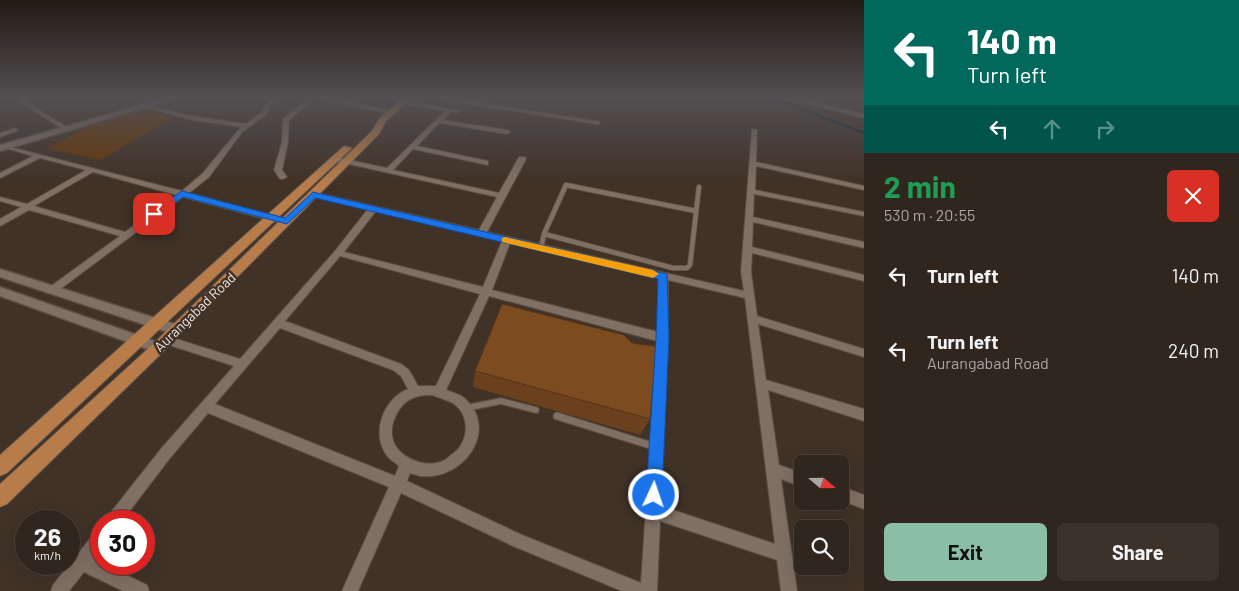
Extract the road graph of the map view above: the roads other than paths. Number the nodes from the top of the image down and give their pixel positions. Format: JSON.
{"nodes":[{"id":1,"x":61,"y":126,"type":"edge"},
{"id":2,"x":78,"y":126,"type":"edge"},
{"id":3,"x":247,"y":126,"type":"edge"},
{"id":4,"x":286,"y":126,"type":"edge"},
{"id":5,"x":380,"y":126,"type":"edge"},
{"id":6,"x":433,"y":126,"type":"edge"},
{"id":7,"x":466,"y":126,"type":"edge"},
{"id":8,"x":66,"y":129,"type":"junction"},
{"id":9,"x":15,"y":130,"type":"dead end"},
{"id":10,"x":754,"y":130,"type":"dead end"},
{"id":11,"x":507,"y":132,"type":"dead end"},
{"id":12,"x":0,"y":135,"type":"edge"},
{"id":13,"x":2,"y":147,"type":"edge"},
{"id":14,"x":412,"y":147,"type":"junction"},
{"id":15,"x":38,"y":156,"type":"junction"},
{"id":16,"x":522,"y":159,"type":"dead end"},
{"id":17,"x":341,"y":160,"type":"junction"},
{"id":18,"x":485,"y":163,"type":"dead end"},
{"id":19,"x":752,"y":163,"type":"junction"},
{"id":20,"x":91,"y":170,"type":"junction"},
{"id":21,"x":389,"y":170,"type":"junction"},
{"id":22,"x":0,"y":176,"type":"edge"},
{"id":23,"x":283,"y":177,"type":"dead end"},
{"id":24,"x":699,"y":187,"type":"dead end"},
{"id":25,"x":864,"y":188,"type":"edge"},
{"id":26,"x":750,"y":191,"type":"junction"},
{"id":27,"x":183,"y":194,"type":"junction"},
{"id":28,"x":313,"y":194,"type":"junction"},
{"id":29,"x":501,"y":196,"type":"junction"},
{"id":30,"x":0,"y":199,"type":"edge"},
{"id":31,"x":28,"y":207,"type":"junction"},
{"id":32,"x":373,"y":209,"type":"junction"},
{"id":33,"x":696,"y":211,"type":"junction"},
{"id":34,"x":864,"y":214,"type":"edge"},
{"id":35,"x":271,"y":218,"type":"junction"},
{"id":36,"x":749,"y":219,"type":"junction"},
{"id":37,"x":287,"y":222,"type":"junction"},
{"id":38,"x":0,"y":223,"type":"edge"},
{"id":39,"x":481,"y":234,"type":"junction"},
{"id":40,"x":544,"y":234,"type":"junction"},
{"id":41,"x":126,"y":235,"type":"junction"},
{"id":42,"x":507,"y":240,"type":"junction"},
{"id":43,"x":864,"y":245,"type":"edge"},
{"id":44,"x":541,"y":248,"type":"junction"},
{"id":45,"x":747,"y":250,"type":"junction"},
{"id":46,"x":338,"y":253,"type":"junction"},
{"id":47,"x":0,"y":273,"type":"edge"},
{"id":48,"x":663,"y":276,"type":"junction"},
{"id":49,"x":864,"y":278,"type":"edge"},
{"id":50,"x":0,"y":291,"type":"edge"},
{"id":51,"x":51,"y":291,"type":"junction"},
{"id":52,"x":486,"y":292,"type":"junction"},
{"id":53,"x":749,"y":296,"type":"junction"},
{"id":54,"x":751,"y":318,"type":"junction"},
{"id":55,"x":278,"y":323,"type":"junction"},
{"id":56,"x":156,"y":324,"type":"junction"},
{"id":57,"x":663,"y":338,"type":"junction"},
{"id":58,"x":167,"y":339,"type":"junction"},
{"id":59,"x":138,"y":340,"type":"junction"},
{"id":60,"x":864,"y":353,"type":"edge"},
{"id":61,"x":241,"y":364,"type":"junction"},
{"id":62,"x":761,"y":383,"type":"junction"},
{"id":63,"x":439,"y":391,"type":"junction"},
{"id":64,"x":415,"y":392,"type":"junction"},
{"id":65,"x":206,"y":406,"type":"junction"},
{"id":66,"x":466,"y":408,"type":"junction"},
{"id":67,"x":536,"y":410,"type":"dead end"},
{"id":68,"x":864,"y":415,"type":"edge"},
{"id":69,"x":557,"y":416,"type":"dead end"},
{"id":70,"x":657,"y":447,"type":"junction"},
{"id":71,"x":407,"y":464,"type":"junction"},
{"id":72,"x":0,"y":467,"type":"edge"},
{"id":73,"x":772,"y":469,"type":"junction"},
{"id":74,"x":794,"y":477,"type":"edge"},
{"id":75,"x":398,"y":484,"type":"junction"},
{"id":76,"x":849,"y":496,"type":"edge"},
{"id":77,"x":0,"y":497,"type":"edge"},
{"id":78,"x":864,"y":502,"type":"edge"},
{"id":79,"x":122,"y":510,"type":"edge"},
{"id":80,"x":653,"y":511,"type":"junction"},
{"id":81,"x":90,"y":550,"type":"edge"},
{"id":82,"x":784,"y":555,"type":"junction"},
{"id":83,"x":81,"y":562,"type":"junction"},
{"id":84,"x":59,"y":591,"type":"edge"},
{"id":85,"x":141,"y":591,"type":"edge"},
{"id":86,"x":350,"y":591,"type":"edge"},
{"id":87,"x":642,"y":591,"type":"edge"},
{"id":88,"x":649,"y":591,"type":"edge"},
{"id":89,"x":789,"y":591,"type":"edge"}],
"edges":[{"from":1,"to":8,"type":"street"},
{"from":2,"to":8,"type":"street"},
{"from":3,"to":27,"type":"street"},
{"from":4,"to":23,"type":"street"},
{"from":5,"to":17,"type":"main road","name":"Aurangabad Road"},
{"from":6,"to":14,"type":"street"},
{"from":7,"to":11,"type":"street"},
{"from":8,"to":13,"type":"street"},
{"from":9,"to":12,"type":"street"},
{"from":10,"to":19,"type":"street"},
{"from":13,"to":15,"type":"street"},
{"from":14,"to":18,"type":"street"},
{"from":14,"to":21,"type":"street"},
{"from":15,"to":20,"type":"street"},
{"from":15,"to":22,"type":"street"},
{"from":16,"to":29,"type":"street"},
{"from":17,"to":21,"type":"street"},
{"from":17,"to":28,"type":"main road","name":"Aurangabad Road"},
{"from":17,"to":35,"type":"main road","name":"Aurangabad Road"},
{"from":19,"to":25,"type":"street"},
{"from":19,"to":26,"type":"street"},
{"from":20,"to":27,"type":"street"},
{"from":20,"to":31,"type":"street"},
{"from":21,"to":29,"type":"street"},
{"from":24,"to":33,"type":"lane"},
{"from":26,"to":34,"type":"street"},
{"from":26,"to":36,"type":"street"},
{"from":27,"to":35,"type":"street"},
{"from":27,"to":41,"type":"street"},
{"from":28,"to":32,"type":"street"},
{"from":28,"to":37,"type":"main road","name":"Aurangabad Road"},
{"from":29,"to":39,"type":"street"},
{"from":30,"to":31,"type":"street"},
{"from":31,"to":38,"type":"street"},
{"from":31,"to":41,"type":"street"},
{"from":32,"to":39,"type":"street"},
{"from":32,"to":46,"type":"street"},
{"from":33,"to":40,"type":"lane"},
{"from":33,"to":40,"type":"lane"},
{"from":35,"to":37,"type":"street"},
{"from":35,"to":56,"type":"main road","name":"Aurangabad Road"},
{"from":36,"to":43,"type":"street"},
{"from":36,"to":45,"type":"street"},
{"from":37,"to":58,"type":"main road","name":"Aurangabad Road"},
{"from":39,"to":42,"type":"street"},
{"from":40,"to":44,"type":"lane"},
{"from":41,"to":51,"type":"street"},
{"from":42,"to":44,"type":"street"},
{"from":42,"to":52,"type":"street"},
{"from":44,"to":48,"type":"street"},
{"from":45,"to":49,"type":"street"},
{"from":45,"to":53,"type":"street"},
{"from":46,"to":52,"type":"street"},
{"from":46,"to":55,"type":"street"},
{"from":47,"to":51,"type":"street"},
{"from":48,"to":53,"type":"street"},
{"from":48,"to":57,"type":"street"},
{"from":50,"to":59,"type":"street"},
{"from":51,"to":56,"type":"street"},
{"from":52,"to":57,"type":"street"},
{"from":52,"to":63,"type":"street"},
{"from":53,"to":54,"type":"street"},
{"from":54,"to":60,"type":"street"},
{"from":54,"to":62,"type":"street"},
{"from":55,"to":61,"type":"street"},
{"from":55,"to":64,"type":"street"},
{"from":56,"to":58,"type":"street"},
{"from":56,"to":59,"type":"main road","name":"Aurangabad Road"},
{"from":57,"to":70,"type":"street"},
{"from":58,"to":59,"type":"street"},
{"from":58,"to":61,"type":"street"},
{"from":58,"to":77,"type":"main road","name":"Aurangabad Road"},
{"from":59,"to":72,"type":"main road","name":"Aurangabad Road"},
{"from":61,"to":65,"type":"street"},
{"from":62,"to":68,"type":"street"},
{"from":62,"to":73,"type":"street"},
{"from":63,"to":64,"type":"street"},
{"from":63,"to":66,"type":"street"},
{"from":64,"to":71,"type":"street"},
{"from":65,"to":75,"type":"street"},
{"from":65,"to":79,"type":"street"},
{"from":66,"to":67,"type":"lane"},
{"from":66,"to":71,"type":"street"},
{"from":69,"to":70,"type":"lane"},
{"from":70,"to":80,"type":"street"},
{"from":71,"to":75,"type":"street"},
{"from":73,"to":74,"type":"street"},
{"from":73,"to":82,"type":"street"},
{"from":75,"to":86,"type":"street"},
{"from":75,"to":87,"type":"street"},
{"from":76,"to":78,"type":"street"},
{"from":80,"to":82,"type":"street"},
{"from":80,"to":88,"type":"street"},
{"from":81,"to":83,"type":"street"},
{"from":82,"to":89,"type":"street"},
{"from":83,"to":84,"type":"street"},
{"from":83,"to":85,"type":"street"}]}
